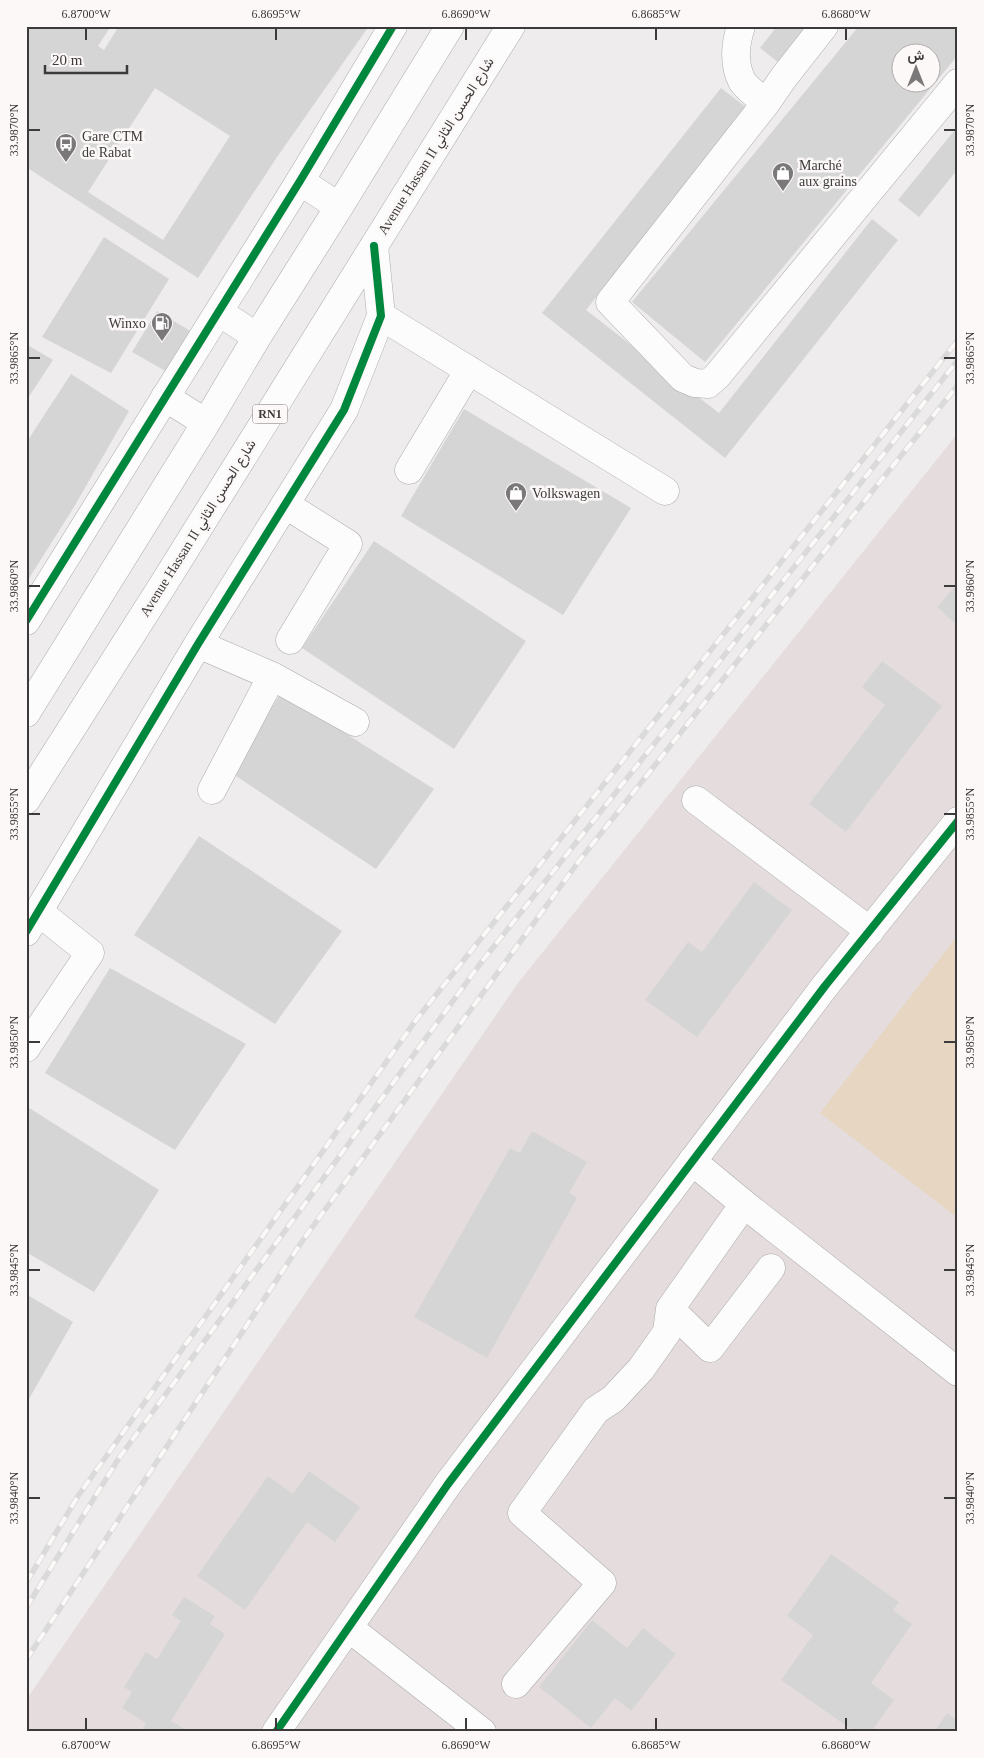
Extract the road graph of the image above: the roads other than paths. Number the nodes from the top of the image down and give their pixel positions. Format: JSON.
{"nodes":[{"id":1,"x":393,"y":26,"type":"edge"},
{"id":2,"x":450,"y":26,"type":"edge"},
{"id":3,"x":511,"y":26,"type":"edge"},
{"id":4,"x":741,"y":26,"type":"edge"},
{"id":5,"x":824,"y":26,"type":"edge"},
{"id":6,"x":958,"y":83,"type":"edge"},
{"id":7,"x":766,"y":103,"type":"junction"},
{"id":8,"x":300,"y":182,"type":"junction"},
{"id":9,"x":339,"y":208,"type":"junction"},
{"id":10,"x":374,"y":246,"type":"junction"},
{"id":11,"x":219,"y":312,"type":"junction"},
{"id":12,"x":381,"y":316,"type":"junction"},
{"id":13,"x":257,"y":336,"type":"junction"},
{"id":14,"x":469,"y":370,"type":"junction"},
{"id":15,"x":165,"y":397,"type":"junction"},
{"id":16,"x":206,"y":423,"type":"junction"},
{"id":17,"x":409,"y":470,"type":"dead end"},
{"id":18,"x":665,"y":491,"type":"dead end"},
{"id":19,"x":286,"y":505,"type":"junction"},
{"id":20,"x":26,"y":621,"type":"edge"},
{"id":21,"x":290,"y":640,"type":"dead end"},
{"id":22,"x":198,"y":644,"type":"junction"},
{"id":23,"x":272,"y":676,"type":"junction"},
{"id":24,"x":26,"y":713,"type":"edge"},
{"id":25,"x":355,"y":722,"type":"dead end"},
{"id":26,"x":212,"y":790,"type":"dead end"},
{"id":27,"x":26,"y":800,"type":"edge"},
{"id":28,"x":696,"y":800,"type":"dead end"},
{"id":29,"x":958,"y":821,"type":"edge"},
{"id":30,"x":32,"y":922,"type":"edge"},
{"id":31,"x":870,"y":931,"type":"junction"},
{"id":32,"x":26,"y":1048,"type":"edge"},
{"id":33,"x":692,"y":1161,"type":"junction"},
{"id":34,"x":744,"y":1204,"type":"junction"},
{"id":35,"x":771,"y":1268,"type":"dead end"},
{"id":36,"x":670,"y":1309,"type":"junction"},
{"id":37,"x":958,"y":1372,"type":"edge"},
{"id":38,"x":349,"y":1628,"type":"junction"},
{"id":39,"x":516,"y":1684,"type":"dead end"},
{"id":40,"x":276,"y":1732,"type":"edge"},
{"id":41,"x":482,"y":1732,"type":"edge"}],
"edges":[{"from":1,"to":8,"type":"street"},
{"from":2,"to":9,"type":"street"},
{"from":3,"to":10,"type":"street","name":"Avenue Hassan II شارع الحسن الثاني","number":"RN1"},
{"from":4,"to":7,"type":"street"},
{"from":5,"to":7,"type":"street"},
{"from":6,"to":7,"type":"street"},
{"from":8,"to":9,"type":"street"},
{"from":8,"to":11,"type":"street"},
{"from":9,"to":13,"type":"street"},
{"from":10,"to":12,"type":"street"},
{"from":10,"to":27,"type":"street","name":"Avenue Hassan II شارع الحسن الثاني","number":"RN1"},
{"from":11,"to":13,"type":"street"},
{"from":11,"to":15,"type":"street"},
{"from":12,"to":14,"type":"street"},
{"from":12,"to":19,"type":"street"},
{"from":13,"to":16,"type":"street"},
{"from":14,"to":17,"type":"street"},
{"from":14,"to":18,"type":"street"},
{"from":15,"to":16,"type":"street"},
{"from":15,"to":20,"type":"street"},
{"from":16,"to":24,"type":"street"},
{"from":19,"to":21,"type":"street"},
{"from":19,"to":22,"type":"street"},
{"from":22,"to":23,"type":"street"},
{"from":22,"to":30,"type":"street"},
{"from":23,"to":25,"type":"street"},
{"from":23,"to":26,"type":"street"},
{"from":28,"to":31,"type":"street"},
{"from":29,"to":31,"type":"street"},
{"from":30,"to":32,"type":"street"},
{"from":31,"to":33,"type":"street"},
{"from":33,"to":34,"type":"street"},
{"from":33,"to":38,"type":"street"},
{"from":34,"to":36,"type":"street"},
{"from":34,"to":37,"type":"street"},
{"from":35,"to":36,"type":"street"},
{"from":36,"to":39,"type":"street"},
{"from":38,"to":40,"type":"street"},
{"from":38,"to":41,"type":"street"}]}
